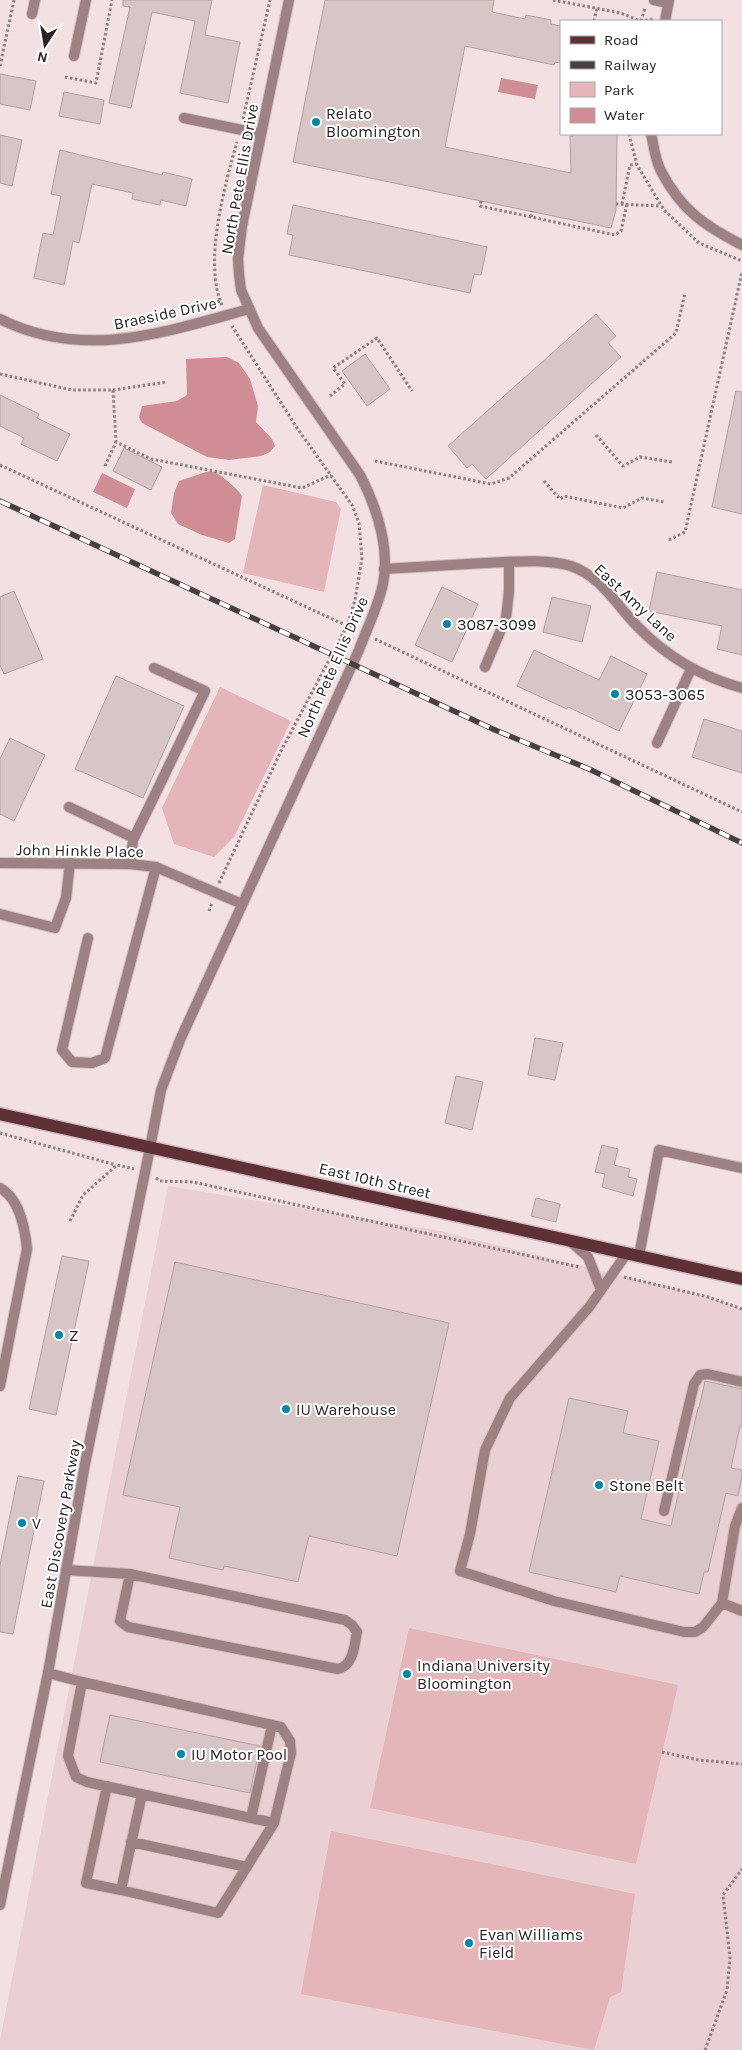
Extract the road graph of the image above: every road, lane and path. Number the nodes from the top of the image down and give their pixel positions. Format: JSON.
{"nodes":[{"id":1,"x":14,"y":0,"type":"edge"},
{"id":2,"x":35,"y":0,"type":"edge"},
{"id":3,"x":86,"y":0,"type":"edge"},
{"id":4,"x":112,"y":0,"type":"edge"},
{"id":5,"x":270,"y":0,"type":"edge"},
{"id":6,"x":289,"y":0,"type":"edge"},
{"id":7,"x":553,"y":0,"type":"edge"},
{"id":8,"x":654,"y":0,"type":"edge"},
{"id":9,"x":669,"y":2,"type":"edge"},
{"id":10,"x":597,"y":8,"type":"junction"},
{"id":11,"x":32,"y":14,"type":"dead end"},
{"id":12,"x":594,"y":20,"type":"edge"},
{"id":13,"x":638,"y":20,"type":"edge"},
{"id":14,"x":665,"y":20,"type":"edge"},
{"id":15,"x":74,"y":56,"type":"dead end"},
{"id":16,"x":0,"y":66,"type":"edge"},
{"id":17,"x":65,"y":77,"type":"dead end"},
{"id":18,"x":184,"y":118,"type":"dead end"},
{"id":19,"x":241,"y":129,"type":"junction"},
{"id":20,"x":261,"y":134,"type":"junction"},
{"id":21,"x":651,"y":135,"type":"edge"},
{"id":22,"x":637,"y":164,"type":"dead end"},
{"id":23,"x":481,"y":201,"type":"dead end"},
{"id":24,"x":616,"y":204,"type":"dead end"},
{"id":25,"x":625,"y":204,"type":"junction"},
{"id":26,"x":661,"y":206,"type":"dead end"},
{"id":27,"x":532,"y":212,"type":"dead end"},
{"id":28,"x":531,"y":217,"type":"junction"},
{"id":29,"x":742,"y":245,"type":"edge"},
{"id":30,"x":742,"y":272,"type":"edge"},
{"id":31,"x":685,"y":293,"type":"dead end"},
{"id":32,"x":220,"y":301,"type":"junction"},
{"id":33,"x":204,"y":307,"type":"dead end"},
{"id":34,"x":249,"y":309,"type":"junction"},
{"id":35,"x":227,"y":315,"type":"junction"},
{"id":36,"x":0,"y":318,"type":"edge"},
{"id":37,"x":0,"y":374,"type":"edge"},
{"id":38,"x":167,"y":382,"type":"dead end"},
{"id":39,"x":113,"y":390,"type":"junction"},
{"id":40,"x":412,"y":391,"type":"dead end"},
{"id":41,"x":330,"y":396,"type":"dead end"},
{"id":42,"x":596,"y":435,"type":"dead end"},
{"id":43,"x":116,"y":442,"type":"junction"},
{"id":44,"x":375,"y":461,"type":"dead end"},
{"id":45,"x":672,"y":462,"type":"dead end"},
{"id":46,"x":105,"y":466,"type":"dead end"},
{"id":47,"x":331,"y":474,"type":"junction"},
{"id":48,"x":544,"y":480,"type":"dead end"},
{"id":49,"x":664,"y":502,"type":"dead end"},
{"id":50,"x":669,"y":540,"type":"dead end"},
{"id":51,"x":509,"y":562,"type":"junction"},
{"id":52,"x":384,"y":569,"type":"junction"},
{"id":53,"x":485,"y":667,"type":"dead end"},
{"id":54,"x":154,"y":668,"type":"dead end"},
{"id":55,"x":692,"y":669,"type":"junction"},
{"id":56,"x":742,"y":688,"type":"edge"},
{"id":57,"x":657,"y":743,"type":"dead end"},
{"id":58,"x":68,"y":807,"type":"dead end"},
{"id":59,"x":134,"y":838,"type":"junction"},
{"id":60,"x":0,"y":863,"type":"edge"},
{"id":61,"x":70,"y":863,"type":"junction"},
{"id":62,"x":130,"y":864,"type":"junction"},
{"id":63,"x":156,"y":867,"type":"junction"},
{"id":64,"x":221,"y":878,"type":"dead end"},
{"id":65,"x":242,"y":904,"type":"junction"},
{"id":66,"x":0,"y":914,"type":"edge"},
{"id":67,"x":88,"y":938,"type":"dead end"},
{"id":68,"x":0,"y":1114,"type":"edge"},
{"id":69,"x":0,"y":1133,"type":"edge"},
{"id":70,"x":150,"y":1148,"type":"junction"},
{"id":71,"x":117,"y":1165,"type":"junction"},
{"id":72,"x":742,"y":1168,"type":"edge"},
{"id":73,"x":145,"y":1171,"type":"junction"},
{"id":74,"x":0,"y":1188,"type":"edge"},
{"id":75,"x":70,"y":1221,"type":"dead end"},
{"id":76,"x":569,"y":1240,"type":"junction"},
{"id":77,"x":633,"y":1255,"type":"junction"},
{"id":78,"x":594,"y":1270,"type":"junction"},
{"id":79,"x":612,"y":1274,"type":"junction"},
{"id":80,"x":742,"y":1279,"type":"edge"},
{"id":81,"x":601,"y":1290,"type":"junction"},
{"id":82,"x":742,"y":1309,"type":"edge"},
{"id":83,"x":742,"y":1382,"type":"edge"},
{"id":84,"x":0,"y":1386,"type":"edge"},
{"id":85,"x":742,"y":1508,"type":"edge"},
{"id":86,"x":664,"y":1511,"type":"dead end"},
{"id":87,"x":66,"y":1570,"type":"junction"},
{"id":88,"x":130,"y":1574,"type":"junction"},
{"id":89,"x":722,"y":1603,"type":"junction"},
{"id":90,"x":742,"y":1611,"type":"edge"},
{"id":91,"x":48,"y":1673,"type":"junction"},
{"id":92,"x":82,"y":1682,"type":"junction"},
{"id":93,"x":272,"y":1725,"type":"junction"},
{"id":94,"x":662,"y":1752,"type":"dead end"},
{"id":95,"x":742,"y":1764,"type":"edge"},
{"id":96,"x":107,"y":1786,"type":"junction"},
{"id":97,"x":142,"y":1794,"type":"junction"},
{"id":98,"x":251,"y":1818,"type":"junction"},
{"id":99,"x":274,"y":1823,"type":"junction"},
{"id":100,"x":131,"y":1842,"type":"junction"},
{"id":101,"x":247,"y":1867,"type":"junction"},
{"id":102,"x":742,"y":1869,"type":"edge"},
{"id":103,"x":121,"y":1890,"type":"junction"},
{"id":104,"x":0,"y":1902,"type":"edge"},
{"id":105,"x":705,"y":2050,"type":"edge"}],
"edges":[{"from":1,"to":16,"type":"path"},
{"from":2,"to":11,"type":"street"},
{"from":3,"to":15,"type":"street"},
{"from":4,"to":17,"type":"path"},
{"from":5,"to":19,"type":"path"},
{"from":6,"to":20,"type":"street","name":"North Pete Ellis Drive"},
{"from":7,"to":10,"type":"path"},
{"from":8,"to":9,"type":"street"},
{"from":9,"to":14,"type":"street"},
{"from":10,"to":12,"type":"path"},
{"from":10,"to":13,"type":"path"},
{"from":18,"to":19,"type":"street"},
{"from":19,"to":20,"type":"street"},
{"from":19,"to":32,"type":"path"},
{"from":20,"to":34,"type":"street","name":"North Pete Ellis Drive"},
{"from":21,"to":29,"type":"street"},
{"from":22,"to":25,"type":"path"},
{"from":23,"to":28,"type":"path"},
{"from":24,"to":25,"type":"path"},
{"from":25,"to":26,"type":"path"},
{"from":25,"to":28,"type":"path"},
{"from":27,"to":28,"type":"path"},
{"from":30,"to":50,"type":"path"},
{"from":31,"to":44,"type":"path"},
{"from":32,"to":33,"type":"path"},
{"from":32,"to":35,"type":"path"},
{"from":34,"to":35,"type":"street","name":"Braeside Drive"},
{"from":34,"to":52,"type":"street","name":"North Pete Ellis Drive"},
{"from":35,"to":36,"type":"street","name":"Braeside Drive"},
{"from":35,"to":47,"type":"path"},
{"from":37,"to":39,"type":"path"},
{"from":38,"to":39,"type":"path"},
{"from":39,"to":43,"type":"path"},
{"from":40,"to":41,"type":"path"},
{"from":42,"to":45,"type":"path"},
{"from":43,"to":46,"type":"path"},
{"from":43,"to":47,"type":"path"},
{"from":47,"to":64,"type":"path"},
{"from":48,"to":49,"type":"path"},
{"from":51,"to":52,"type":"street","name":"East Amy Lane"},
{"from":51,"to":53,"type":"street"},
{"from":51,"to":55,"type":"street","name":"East Amy Lane"},
{"from":52,"to":65,"type":"street","name":"North Pete Ellis Drive"},
{"from":54,"to":59,"type":"street"},
{"from":55,"to":56,"type":"street","name":"East Amy Lane"},
{"from":55,"to":57,"type":"street"},
{"from":58,"to":59,"type":"street"},
{"from":59,"to":62,"type":"street"},
{"from":60,"to":61,"type":"street","name":"John Hinkle Place"},
{"from":61,"to":62,"type":"street","name":"John Hinkle Place"},
{"from":61,"to":66,"type":"street"},
{"from":62,"to":63,"type":"street","name":"John Hinkle Place"},
{"from":63,"to":65,"type":"street","name":"John Hinkle Place"},
{"from":63,"to":67,"type":"street"},
{"from":65,"to":70,"type":"street","name":"North Pete Ellis Drive"},
{"from":68,"to":70,"type":"main road","name":"East 10th Street"},
{"from":69,"to":71,"type":"path"},
{"from":70,"to":73,"type":"street","name":"East Discovery Parkway"},
{"from":70,"to":76,"type":"main road","name":"East 10th Street"},
{"from":71,"to":73,"type":"path"},
{"from":71,"to":75,"type":"path"},
{"from":72,"to":77,"type":"street"},
{"from":73,"to":78,"type":"path"},
{"from":73,"to":87,"type":"street","name":"East Discovery Parkway"},
{"from":74,"to":84,"type":"street"},
{"from":76,"to":77,"type":"main road","name":"East 10th Street"},
{"from":76,"to":78,"type":"street"},
{"from":77,"to":79,"type":"street"},
{"from":77,"to":80,"type":"main road","name":"East 10th Street"},
{"from":78,"to":81,"type":"street"},
{"from":79,"to":81,"type":"street"},
{"from":79,"to":82,"type":"path"},
{"from":81,"to":89,"type":"street"},
{"from":83,"to":86,"type":"street"},
{"from":85,"to":89,"type":"street"},
{"from":87,"to":88,"type":"street"},
{"from":87,"to":91,"type":"street","name":"East Discovery Parkway"},
{"from":88,"to":88,"type":"street"},
{"from":89,"to":90,"type":"street"},
{"from":91,"to":92,"type":"street"},
{"from":91,"to":104,"type":"street","name":"East Discovery Parkway"},
{"from":92,"to":93,"type":"street"},
{"from":92,"to":96,"type":"street"},
{"from":93,"to":98,"type":"street"},
{"from":93,"to":99,"type":"street"},
{"from":94,"to":95,"type":"path"},
{"from":96,"to":97,"type":"street"},
{"from":96,"to":103,"type":"street"},
{"from":97,"to":98,"type":"street"},
{"from":97,"to":100,"type":"street"},
{"from":98,"to":99,"type":"street"},
{"from":99,"to":101,"type":"street"},
{"from":100,"to":101,"type":"street"},
{"from":100,"to":103,"type":"street"},
{"from":101,"to":103,"type":"street"},
{"from":102,"to":105,"type":"path"}]}
